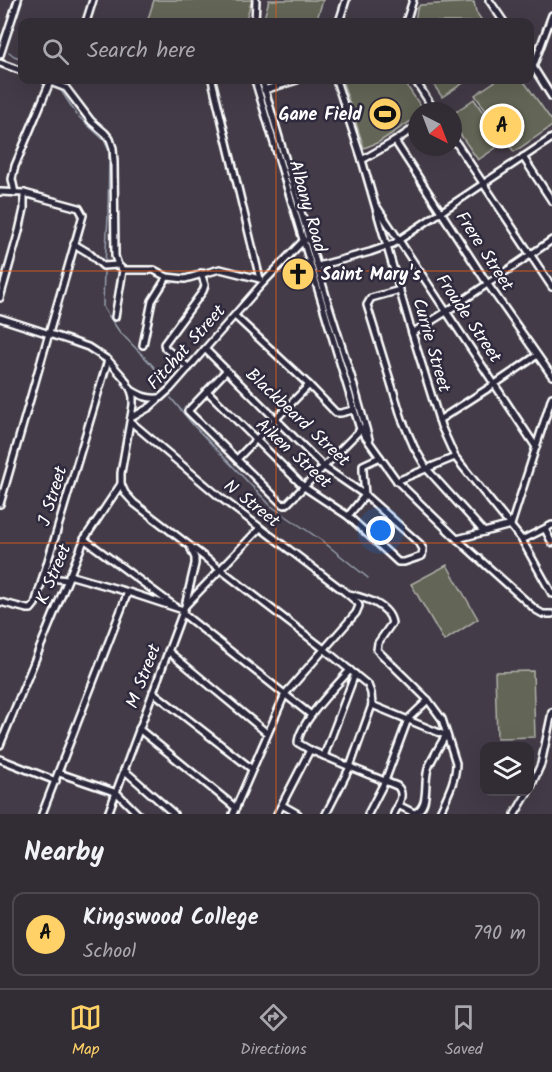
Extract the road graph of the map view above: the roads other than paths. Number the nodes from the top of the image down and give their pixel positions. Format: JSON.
{"nodes":[{"id":1,"x":18,"y":0,"type":"edge"},
{"id":2,"x":93,"y":0,"type":"edge"},
{"id":3,"x":256,"y":0,"type":"edge"},
{"id":4,"x":346,"y":0,"type":"edge"},
{"id":5,"x":413,"y":0,"type":"edge"},
{"id":6,"x":489,"y":0,"type":"edge"},
{"id":7,"x":552,"y":15,"type":"edge"},
{"id":8,"x":87,"y":18,"type":"edge"},
{"id":9,"x":255,"y":18,"type":"edge"},
{"id":10,"x":340,"y":18,"type":"edge"},
{"id":11,"x":407,"y":18,"type":"edge"},
{"id":12,"x":501,"y":18,"type":"edge"},
{"id":13,"x":550,"y":28,"type":"edge"},
{"id":14,"x":0,"y":55,"type":"edge"},
{"id":15,"x":534,"y":59,"type":"edge"},
{"id":16,"x":0,"y":63,"type":"edge"},
{"id":17,"x":18,"y":70,"type":"edge"},
{"id":18,"x":534,"y":70,"type":"edge"},
{"id":19,"x":47,"y":84,"type":"edge"},
{"id":20,"x":57,"y":84,"type":"edge"},
{"id":21,"x":67,"y":84,"type":"edge"},
{"id":22,"x":213,"y":84,"type":"edge"},
{"id":23,"x":258,"y":84,"type":"edge"},
{"id":24,"x":262,"y":84,"type":"edge"},
{"id":25,"x":283,"y":84,"type":"edge"},
{"id":26,"x":337,"y":84,"type":"edge"},
{"id":27,"x":418,"y":84,"type":"edge"},
{"id":28,"x":66,"y":87,"type":"junction"},
{"id":29,"x":262,"y":90,"type":"junction"},
{"id":30,"x":552,"y":97,"type":"edge"},
{"id":31,"x":429,"y":102,"type":"edge"},
{"id":32,"x":408,"y":132,"type":"edge"},
{"id":33,"x":552,"y":138,"type":"edge"},
{"id":34,"x":395,"y":141,"type":"junction"},
{"id":35,"x":462,"y":151,"type":"edge"},
{"id":36,"x":523,"y":157,"type":"junction"},
{"id":37,"x":362,"y":160,"type":"junction"},
{"id":38,"x":484,"y":183,"type":"junction"},
{"id":39,"x":0,"y":192,"type":"edge"},
{"id":40,"x":15,"y":193,"type":"junction"},
{"id":41,"x":24,"y":193,"type":"junction"},
{"id":42,"x":294,"y":200,"type":"junction"},
{"id":43,"x":552,"y":201,"type":"edge"},
{"id":44,"x":376,"y":205,"type":"junction"},
{"id":45,"x":441,"y":211,"type":"junction"},
{"id":46,"x":310,"y":238,"type":"junction"},
{"id":47,"x":400,"y":239,"type":"junction"},
{"id":48,"x":552,"y":240,"type":"edge"},
{"id":49,"x":303,"y":241,"type":"junction"},
{"id":50,"x":74,"y":244,"type":"junction"},
{"id":51,"x":388,"y":246,"type":"junction"},
{"id":52,"x":530,"y":254,"type":"junction"},
{"id":53,"x":118,"y":265,"type":"junction"},
{"id":54,"x":318,"y":266,"type":"junction"},
{"id":55,"x":123,"y":270,"type":"junction"},
{"id":56,"x":201,"y":273,"type":"junction"},
{"id":57,"x":167,"y":277,"type":"junction"},
{"id":58,"x":261,"y":282,"type":"junction"},
{"id":59,"x":487,"y":283,"type":"junction"},
{"id":60,"x":552,"y":287,"type":"edge"},
{"id":61,"x":400,"y":290,"type":"junction"},
{"id":62,"x":0,"y":298,"type":"edge"},
{"id":63,"x":325,"y":304,"type":"junction"},
{"id":64,"x":446,"y":312,"type":"junction"},
{"id":65,"x":235,"y":316,"type":"junction"},
{"id":66,"x":114,"y":317,"type":"dead end"},
{"id":67,"x":0,"y":318,"type":"edge"},
{"id":68,"x":49,"y":333,"type":"junction"},
{"id":69,"x":412,"y":333,"type":"junction"},
{"id":70,"x":143,"y":345,"type":"dead end"},
{"id":71,"x":205,"y":349,"type":"junction"},
{"id":72,"x":536,"y":356,"type":"junction"},
{"id":73,"x":108,"y":360,"type":"junction"},
{"id":74,"x":189,"y":368,"type":"junction"},
{"id":75,"x":226,"y":371,"type":"junction"},
{"id":76,"x":552,"y":376,"type":"edge"},
{"id":77,"x":349,"y":380,"type":"junction"},
{"id":78,"x":495,"y":384,"type":"junction"},
{"id":79,"x":309,"y":385,"type":"junction"},
{"id":80,"x":130,"y":390,"type":"junction"},
{"id":81,"x":207,"y":391,"type":"junction"},
{"id":82,"x":552,"y":397,"type":"edge"},
{"id":83,"x":161,"y":398,"type":"junction"},
{"id":84,"x":353,"y":410,"type":"junction"},
{"id":85,"x":275,"y":418,"type":"junction"},
{"id":86,"x":131,"y":420,"type":"junction"},
{"id":87,"x":439,"y":420,"type":"junction"},
{"id":88,"x":366,"y":426,"type":"junction"},
{"id":89,"x":360,"y":429,"type":"junction"},
{"id":90,"x":256,"y":439,"type":"junction"},
{"id":91,"x":369,"y":441,"type":"junction"},
{"id":92,"x":536,"y":447,"type":"junction"},
{"id":93,"x":380,"y":457,"type":"junction"},
{"id":94,"x":455,"y":457,"type":"junction"},
{"id":95,"x":237,"y":459,"type":"junction"},
{"id":96,"x":324,"y":466,"type":"junction"},
{"id":97,"x":427,"y":469,"type":"junction"},
{"id":98,"x":397,"y":481,"type":"junction"},
{"id":99,"x":121,"y":483,"type":"junction"},
{"id":100,"x":304,"y":487,"type":"junction"},
{"id":101,"x":365,"y":495,"type":"junction"},
{"id":102,"x":0,"y":504,"type":"edge"},
{"id":103,"x":348,"y":516,"type":"junction"},
{"id":104,"x":511,"y":525,"type":"junction"},
{"id":105,"x":552,"y":525,"type":"edge"},
{"id":106,"x":260,"y":528,"type":"junction"},
{"id":107,"x":545,"y":529,"type":"junction"},
{"id":108,"x":484,"y":532,"type":"junction"},
{"id":109,"x":84,"y":539,"type":"junction"},
{"id":110,"x":457,"y":539,"type":"junction"},
{"id":111,"x":522,"y":540,"type":"junction"},
{"id":112,"x":552,"y":543,"type":"edge"},
{"id":113,"x":191,"y":547,"type":"junction"},
{"id":114,"x":423,"y":553,"type":"joint"},
{"id":115,"x":220,"y":570,"type":"junction"},
{"id":116,"x":43,"y":577,"type":"junction"},
{"id":117,"x":68,"y":577,"type":"junction"},
{"id":118,"x":128,"y":592,"type":"junction"},
{"id":119,"x":347,"y":594,"type":"junction"},
{"id":120,"x":552,"y":594,"type":"edge"},
{"id":121,"x":0,"y":602,"type":"edge"},
{"id":122,"x":176,"y":608,"type":"junction"},
{"id":123,"x":184,"y":610,"type":"junction"},
{"id":124,"x":552,"y":614,"type":"edge"},
{"id":125,"x":324,"y":649,"type":"junction"},
{"id":126,"x":168,"y":651,"type":"junction"},
{"id":127,"x":350,"y":670,"type":"junction"},
{"id":128,"x":355,"y":674,"type":"junction"},
{"id":129,"x":153,"y":692,"type":"junction"},
{"id":130,"x":285,"y":694,"type":"junction"},
{"id":131,"x":428,"y":700,"type":"junction"},
{"id":132,"x":372,"y":705,"type":"junction"},
{"id":133,"x":552,"y":712,"type":"edge"},
{"id":134,"x":311,"y":715,"type":"junction"},
{"id":135,"x":408,"y":719,"type":"junction"},
{"id":136,"x":139,"y":729,"type":"junction"},
{"id":137,"x":267,"y":733,"type":"junction"},
{"id":138,"x":446,"y":736,"type":"junction"},
{"id":139,"x":0,"y":745,"type":"edge"},
{"id":140,"x":310,"y":750,"type":"junction"},
{"id":141,"x":324,"y":756,"type":"junction"},
{"id":142,"x":0,"y":759,"type":"edge"},
{"id":143,"x":350,"y":767,"type":"junction"},
{"id":144,"x":252,"y":769,"type":"junction"},
{"id":145,"x":124,"y":770,"type":"junction"},
{"id":146,"x":59,"y":773,"type":"junction"},
{"id":147,"x":534,"y":779,"type":"edge"},
{"id":148,"x":56,"y":781,"type":"junction"},
{"id":149,"x":385,"y":781,"type":"junction"},
{"id":150,"x":117,"y":793,"type":"junction"},
{"id":151,"x":526,"y":796,"type":"edge"},
{"id":152,"x":282,"y":805,"type":"junction"},
{"id":153,"x":398,"y":805,"type":"junction"},
{"id":154,"x":236,"y":808,"type":"junction"},
{"id":155,"x":42,"y":814,"type":"edge"},
{"id":156,"x":108,"y":814,"type":"edge"},
{"id":157,"x":138,"y":814,"type":"edge"},
{"id":158,"x":174,"y":814,"type":"edge"},
{"id":159,"x":233,"y":814,"type":"edge"},
{"id":160,"x":277,"y":814,"type":"edge"},
{"id":161,"x":298,"y":814,"type":"edge"},
{"id":162,"x":327,"y":814,"type":"edge"},
{"id":163,"x":368,"y":814,"type":"edge"},
{"id":164,"x":394,"y":814,"type":"edge"},
{"id":165,"x":414,"y":814,"type":"edge"},
{"id":166,"x":439,"y":814,"type":"edge"},
{"id":167,"x":515,"y":814,"type":"edge"}],
"edges":[{"from":1,"to":14,"type":"street"},
{"from":2,"to":8,"type":"street"},
{"from":3,"to":9,"type":"street"},
{"from":4,"to":10,"type":"street"},
{"from":5,"to":11,"type":"street"},
{"from":6,"to":12,"type":"street"},
{"from":7,"to":13,"type":"street"},
{"from":13,"to":15,"type":"street"},
{"from":16,"to":17,"type":"street"},
{"from":18,"to":30,"type":"street"},
{"from":19,"to":40,"type":"street"},
{"from":20,"to":28,"type":"street"},
{"from":21,"to":28,"type":"street"},
{"from":22,"to":58,"type":"street"},
{"from":23,"to":29,"type":"street","name":"Albany Road"},
{"from":24,"to":29,"type":"street","name":"Albany Road"},
{"from":25,"to":29,"type":"street"},
{"from":26,"to":37,"type":"street","name":"Currie Street"},
{"from":27,"to":31,"type":"street"},
{"from":28,"to":53,"type":"street"},
{"from":29,"to":42,"type":"street","name":"Albany Road"},
{"from":32,"to":34,"type":"street"},
{"from":33,"to":36,"type":"street"},
{"from":34,"to":37,"type":"street"},
{"from":34,"to":45,"type":"street","name":"Frere Street"},
{"from":35,"to":38,"type":"street"},
{"from":36,"to":38,"type":"street"},
{"from":36,"to":43,"type":"street"},
{"from":37,"to":44,"type":"street","name":"Currie Street"},
{"from":38,"to":45,"type":"street"},
{"from":38,"to":52,"type":"street"},
{"from":39,"to":40,"type":"street"},
{"from":40,"to":41,"type":"street"},
{"from":41,"to":50,"type":"street"},
{"from":41,"to":62,"type":"street"},
{"from":42,"to":46,"type":"street","name":"Albany Road"},
{"from":42,"to":49,"type":"street","name":"Albany Road"},
{"from":44,"to":47,"type":"street","name":"Froude Street"},
{"from":44,"to":51,"type":"street","name":"Currie Street"},
{"from":45,"to":47,"type":"street"},
{"from":45,"to":59,"type":"street","name":"Frere Street"},
{"from":46,"to":49,"type":"street","name":"Fitchat Street"},
{"from":46,"to":54,"type":"street","name":"Albany Road"},
{"from":47,"to":51,"type":"street"},
{"from":47,"to":64,"type":"street","name":"Froude Street"},
{"from":48,"to":52,"type":"street"},
{"from":49,"to":58,"type":"street","name":"Fitchat Street"},
{"from":49,"to":63,"type":"street","name":"Albany Road"},
{"from":50,"to":53,"type":"street"},
{"from":50,"to":68,"type":"street"},
{"from":51,"to":54,"type":"street"},
{"from":51,"to":61,"type":"street","name":"Currie Street"},
{"from":52,"to":59,"type":"street"},
{"from":52,"to":60,"type":"street"},
{"from":53,"to":55,"type":"street"},
{"from":54,"to":63,"type":"street","name":"Albany Road"},
{"from":55,"to":57,"type":"street"},
{"from":55,"to":66,"type":"street"},
{"from":56,"to":57,"type":"street"},
{"from":56,"to":58,"type":"street"},
{"from":56,"to":74,"type":"street"},
{"from":57,"to":70,"type":"street"},
{"from":58,"to":65,"type":"street","name":"Fitchat Street"},
{"from":59,"to":64,"type":"street"},
{"from":59,"to":72,"type":"street","name":"Frere Street"},
{"from":61,"to":69,"type":"street","name":"Currie Street"},
{"from":61,"to":97,"type":"street"},
{"from":63,"to":77,"type":"street","name":"Albany Road"},
{"from":64,"to":69,"type":"street"},
{"from":64,"to":78,"type":"street","name":"Froude Street"},
{"from":65,"to":71,"type":"street","name":"Fitchat Street"},
{"from":65,"to":79,"type":"street"},
{"from":67,"to":68,"type":"street","name":"Fitchat Street"},
{"from":68,"to":73,"type":"street","name":"Fitchat Street"},
{"from":68,"to":102,"type":"street"},
{"from":69,"to":87,"type":"street","name":"Currie Street"},
{"from":71,"to":74,"type":"street","name":"Fitchat Street"},
{"from":71,"to":75,"type":"street","name":"Blackbeard Street"},
{"from":72,"to":76,"type":"street","name":"Frere Street"},
{"from":72,"to":78,"type":"street"},
{"from":73,"to":80,"type":"street","name":"Fitchat Street"},
{"from":73,"to":116,"type":"street","name":"J Street"},
{"from":74,"to":83,"type":"street","name":"Fitchat Street"},
{"from":75,"to":81,"type":"street"},
{"from":75,"to":85,"type":"street","name":"Blackbeard Street"},
{"from":77,"to":84,"type":"street","name":"Albany Road"},
{"from":77,"to":88,"type":"street","name":"Albany Road"},
{"from":78,"to":87,"type":"street"},
{"from":78,"to":92,"type":"street","name":"Froude Street"},
{"from":79,"to":84,"type":"street"},
{"from":79,"to":85,"type":"street"},
{"from":80,"to":83,"type":"street"},
{"from":80,"to":86,"type":"street","name":"Fitchat Street"},
{"from":81,"to":90,"type":"street","name":"Aiken Street"},
{"from":81,"to":95,"type":"street"},
{"from":82,"to":92,"type":"street"},
{"from":83,"to":86,"type":"street","name":"Fitchat Street"},
{"from":84,"to":89,"type":"street","name":"Albany Road"},
{"from":85,"to":90,"type":"street"},
{"from":85,"to":96,"type":"street","name":"Blackbeard Street"},
{"from":86,"to":99,"type":"street","name":"K Street"},
{"from":86,"to":106,"type":"street","name":"N Street"},
{"from":87,"to":94,"type":"street","name":"Currie Street"},
{"from":88,"to":89,"type":"street"},
{"from":88,"to":91,"type":"street","name":"Albany Road"},
{"from":89,"to":91,"type":"street","name":"Albany Road"},
{"from":89,"to":96,"type":"street"},
{"from":90,"to":95,"type":"street"},
{"from":90,"to":100,"type":"street","name":"Aiken Street"},
{"from":91,"to":93,"type":"street","name":"Albany Road"},
{"from":92,"to":104,"type":"street"},
{"from":93,"to":98,"type":"street","name":"Albany Road"},
{"from":93,"to":101,"type":"street"},
{"from":94,"to":97,"type":"street"},
{"from":94,"to":104,"type":"street","name":"Currie Street"},
{"from":95,"to":100,"type":"street"},
{"from":96,"to":100,"type":"street"},
{"from":96,"to":101,"type":"street","name":"Blackbeard Street"},
{"from":97,"to":98,"type":"street"},
{"from":97,"to":108,"type":"street"},
{"from":98,"to":110,"type":"street","name":"Albany Road"},
{"from":99,"to":109,"type":"street","name":"K Street"},
{"from":99,"to":113,"type":"street"},
{"from":100,"to":103,"type":"street","name":"Aiken Street"},
{"from":101,"to":103,"type":"street"},
{"from":101,"to":114,"type":"street","name":"Blackbeard Street"},
{"from":103,"to":114,"type":"street","name":"Aiken Street"},
{"from":104,"to":108,"type":"street"},
{"from":104,"to":111,"type":"street","name":"Currie Street"},
{"from":105,"to":107,"type":"street"},
{"from":106,"to":115,"type":"street"},
{"from":106,"to":119,"type":"street","name":"N Street"},
{"from":107,"to":111,"type":"street"},
{"from":107,"to":112,"type":"street"},
{"from":108,"to":110,"type":"street"},
{"from":109,"to":117,"type":"street","name":"K Street"},
{"from":109,"to":122,"type":"street"},
{"from":110,"to":124,"type":"street","name":"Albany Road"},
{"from":111,"to":120,"type":"street","name":"Currie Street"},
{"from":113,"to":115,"type":"street"},
{"from":113,"to":123,"type":"street","name":"M Street"},
{"from":115,"to":123,"type":"street"},
{"from":115,"to":125,"type":"street"},
{"from":116,"to":117,"type":"street"},
{"from":116,"to":121,"type":"street","name":"J Street"},
{"from":117,"to":118,"type":"street"},
{"from":117,"to":139,"type":"street","name":"K Street"},
{"from":118,"to":122,"type":"street"},
{"from":118,"to":146,"type":"street"},
{"from":119,"to":125,"type":"street","name":"N Street"},
{"from":119,"to":131,"type":"street"},
{"from":122,"to":123,"type":"street"},
{"from":123,"to":126,"type":"street","name":"M Street"},
{"from":123,"to":130,"type":"street"},
{"from":125,"to":127,"type":"street"},
{"from":125,"to":130,"type":"street"},
{"from":126,"to":129,"type":"street","name":"M Street"},
{"from":126,"to":137,"type":"street"},
{"from":127,"to":128,"type":"street"},
{"from":127,"to":134,"type":"street"},
{"from":128,"to":132,"type":"street"},
{"from":128,"to":141,"type":"street"},
{"from":129,"to":136,"type":"street","name":"M Street"},
{"from":129,"to":144,"type":"street"},
{"from":130,"to":134,"type":"street"},
{"from":130,"to":137,"type":"street"},
{"from":131,"to":135,"type":"street"},
{"from":131,"to":138,"type":"street"},
{"from":132,"to":135,"type":"street"},
{"from":132,"to":143,"type":"street"},
{"from":133,"to":147,"type":"street"},
{"from":134,"to":140,"type":"street"},
{"from":135,"to":138,"type":"street"},
{"from":135,"to":149,"type":"street"},
{"from":136,"to":145,"type":"street","name":"M Street"},
{"from":136,"to":154,"type":"street"},
{"from":137,"to":144,"type":"street"},
{"from":138,"to":165,"type":"street"},
{"from":138,"to":166,"type":"street"},
{"from":140,"to":141,"type":"street"},
{"from":140,"to":152,"type":"street"},
{"from":141,"to":143,"type":"street"},
{"from":142,"to":148,"type":"street"},
{"from":143,"to":149,"type":"street"},
{"from":143,"to":162,"type":"street"},
{"from":144,"to":154,"type":"street"},
{"from":145,"to":150,"type":"street","name":"M Street"},
{"from":145,"to":158,"type":"street"},
{"from":146,"to":148,"type":"street"},
{"from":146,"to":150,"type":"street"},
{"from":148,"to":155,"type":"street"},
{"from":149,"to":153,"type":"street"},
{"from":149,"to":163,"type":"street"},
{"from":150,"to":156,"type":"street","name":"M Street"},
{"from":150,"to":157,"type":"street"},
{"from":151,"to":167,"type":"street"},
{"from":152,"to":160,"type":"street"},
{"from":152,"to":161,"type":"street"},
{"from":153,"to":164,"type":"street"},
{"from":153,"to":165,"type":"street"},
{"from":154,"to":159,"type":"street"}]}
